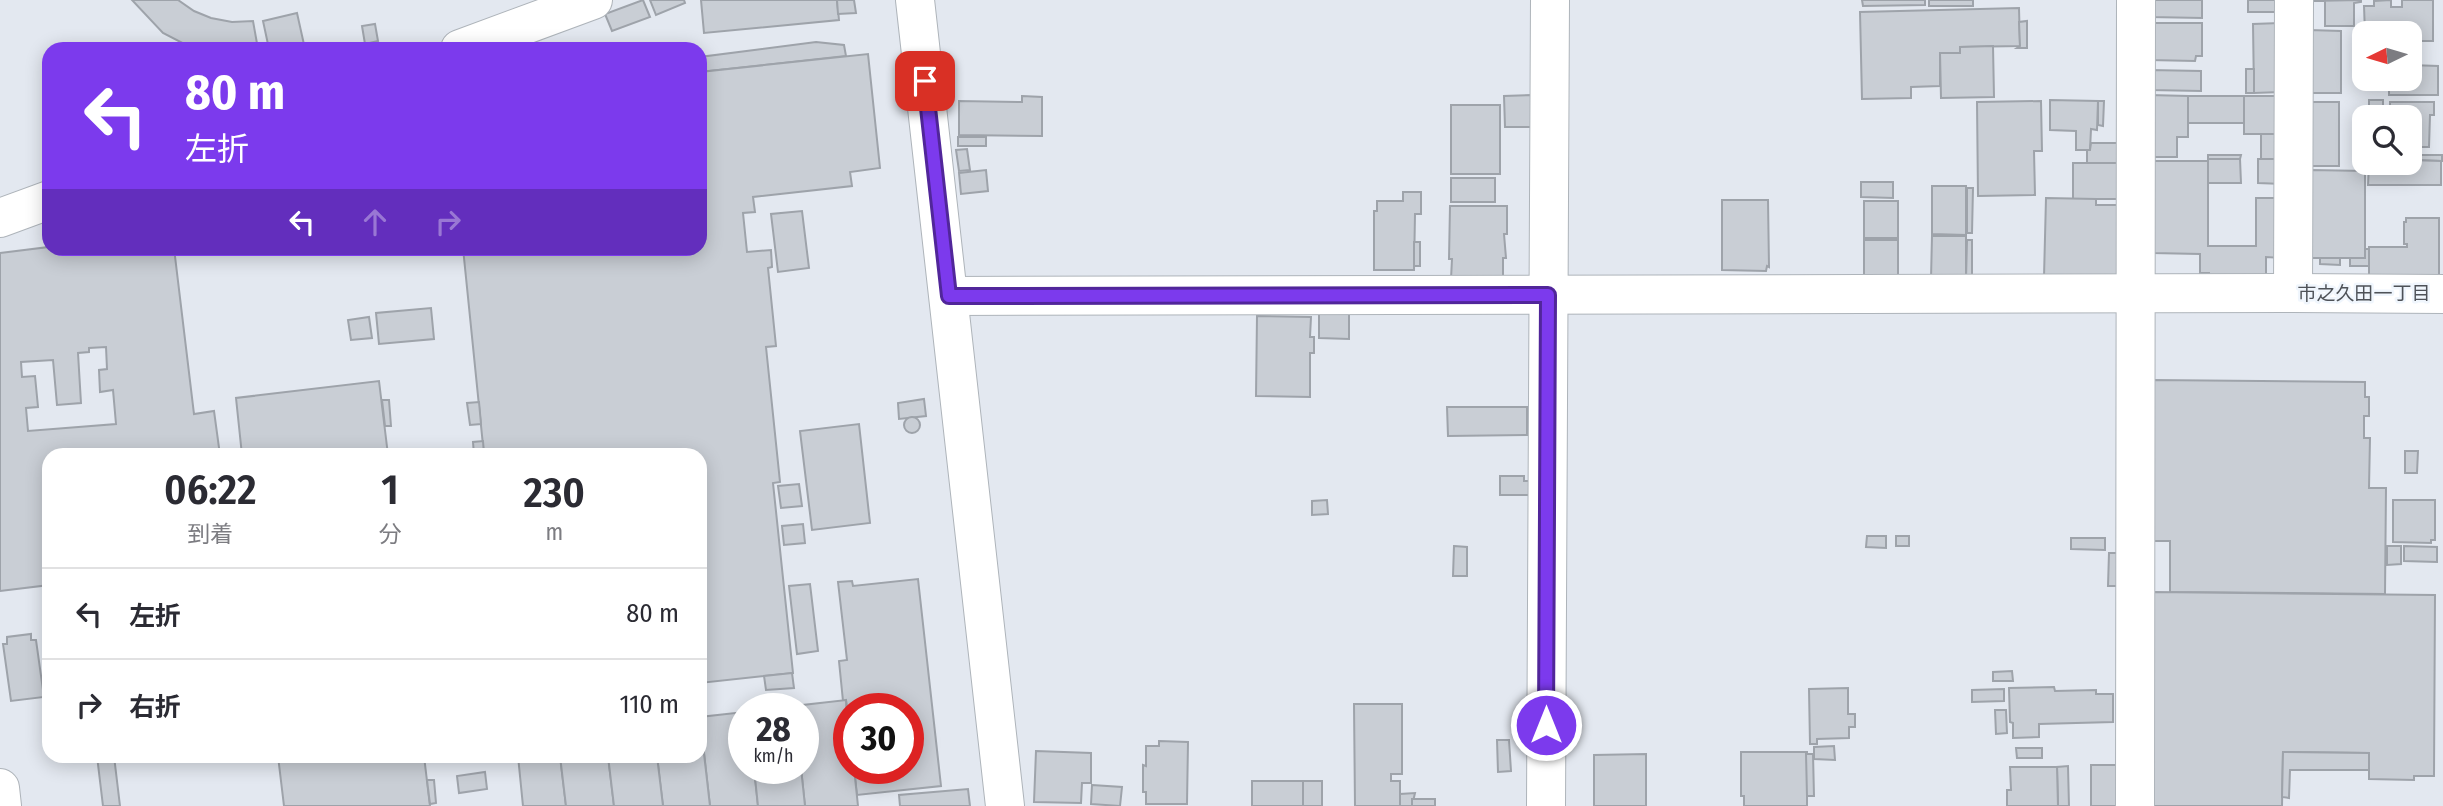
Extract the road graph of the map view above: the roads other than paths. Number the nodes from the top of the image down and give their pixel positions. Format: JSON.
{"nodes":[{"id":1,"x":593,"y":0,"type":"edge"},
{"id":2,"x":915,"y":0,"type":"edge"},
{"id":3,"x":1550,"y":0,"type":"edge"},
{"id":4,"x":2136,"y":0,"type":"edge"},
{"id":5,"x":2294,"y":0,"type":"edge"},
{"id":6,"x":479,"y":42,"type":"edge"},
{"id":7,"x":42,"y":203,"type":"edge"},
{"id":8,"x":0,"y":218,"type":"edge"},
{"id":9,"x":2135,"y":293,"type":"junction"},
{"id":10,"x":2293,"y":293,"type":"junction"},
{"id":11,"x":2443,"y":294,"type":"edge"},
{"id":12,"x":1548,"y":295,"type":"junction"},
{"id":13,"x":949,"y":296,"type":"junction"},
{"id":14,"x":0,"y":788,"type":"edge"},
{"id":15,"x":2,"y":806,"type":"edge"},
{"id":16,"x":1005,"y":806,"type":"edge"},
{"id":17,"x":1546,"y":806,"type":"edge"},
{"id":18,"x":2135,"y":806,"type":"edge"}],
"edges":[{"from":1,"to":6,"type":"street"},
{"from":2,"to":13,"type":"street"},
{"from":3,"to":12,"type":"street"},
{"from":4,"to":9,"type":"street"},
{"from":5,"to":10,"type":"street"},
{"from":7,"to":8,"type":"street"},
{"from":9,"to":10,"type":"street"},
{"from":9,"to":12,"type":"street"},
{"from":9,"to":18,"type":"street"},
{"from":10,"to":11,"type":"street"},
{"from":12,"to":13,"type":"street"},
{"from":12,"to":17,"type":"street"},
{"from":13,"to":16,"type":"street"},
{"from":14,"to":15,"type":"street"}]}
